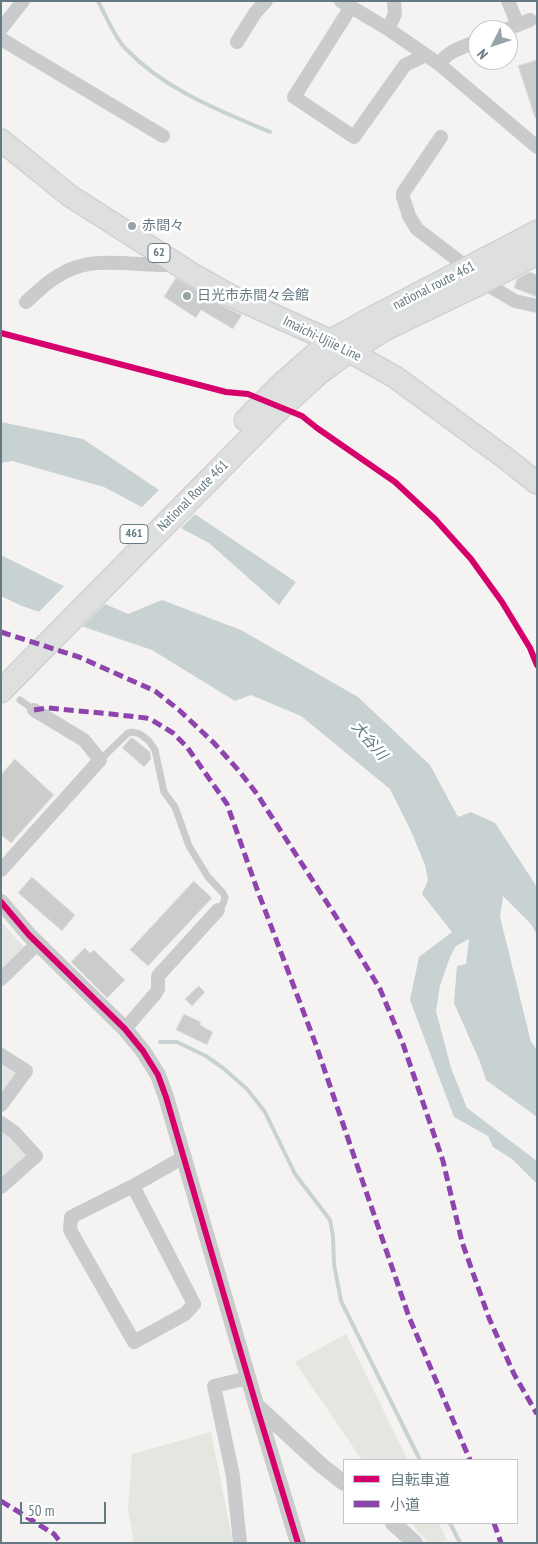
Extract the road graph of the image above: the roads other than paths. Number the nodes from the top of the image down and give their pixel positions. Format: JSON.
{"nodes":[{"id":1,"x":23,"y":1,"type":"edge"},
{"id":2,"x":266,"y":1,"type":"edge"},
{"id":3,"x":394,"y":1,"type":"edge"},
{"id":4,"x":508,"y":1,"type":"edge"},
{"id":5,"x":346,"y":4,"type":"edge"},
{"id":6,"x":516,"y":20,"type":"edge"},
{"id":7,"x":1,"y":29,"type":"edge"},
{"id":8,"x":388,"y":29,"type":"junction"},
{"id":9,"x":1,"y":39,"type":"edge"},
{"id":10,"x":237,"y":42,"type":"dead end"},
{"id":11,"x":468,"y":45,"type":"edge"},
{"id":12,"x":426,"y":55,"type":"junction"},
{"id":13,"x":439,"y":64,"type":"junction"},
{"id":14,"x":163,"y":136,"type":"dead end"},
{"id":15,"x":441,"y":137,"type":"dead end"},
{"id":16,"x":1,"y":140,"type":"edge"},
{"id":17,"x":537,"y":147,"type":"edge"},
{"id":18,"x":537,"y":232,"type":"edge"},
{"id":19,"x":537,"y":253,"type":"edge"},
{"id":20,"x":173,"y":262,"type":"junction"},
{"id":21,"x":477,"y":275,"type":"junction"},
{"id":22,"x":26,"y":302,"type":"dead end"},
{"id":23,"x":537,"y":306,"type":"edge"},
{"id":24,"x":340,"y":346,"type":"junction"},
{"id":25,"x":537,"y":483,"type":"edge"},
{"id":26,"x":11,"y":666,"type":"edge"},
{"id":27,"x":11,"y":696,"type":"edge"},
{"id":28,"x":34,"y":710,"type":"joint"},
{"id":29,"x":100,"y":760,"type":"junction"},
{"id":30,"x":1,"y":870,"type":"edge"},
{"id":31,"x":1,"y":902,"type":"edge"},
{"id":32,"x":218,"y":910,"type":"joint"},
{"id":33,"x":37,"y":944,"type":"junction"},
{"id":34,"x":1,"y":979,"type":"edge"},
{"id":35,"x":125,"y":1030,"type":"junction"},
{"id":36,"x":1,"y":1056,"type":"edge"},
{"id":37,"x":1,"y":1105,"type":"edge"},
{"id":38,"x":1,"y":1123,"type":"edge"},
{"id":39,"x":184,"y":1156,"type":"junction"},
{"id":40,"x":133,"y":1186,"type":"junction"},
{"id":41,"x":1,"y":1187,"type":"edge"},
{"id":42,"x":248,"y":1378,"type":"junction"},
{"id":43,"x":256,"y":1405,"type":"junction"},
{"id":44,"x":343,"y":1482,"type":"edge"},
{"id":45,"x":394,"y":1524,"type":"edge"},
{"id":46,"x":240,"y":1543,"type":"edge"},
{"id":47,"x":298,"y":1543,"type":"edge"},
{"id":48,"x":415,"y":1543,"type":"edge"}],
"edges":[{"from":1,"to":7,"type":"street"},
{"from":2,"to":10,"type":"street"},
{"from":3,"to":8,"type":"street"},
{"from":4,"to":6,"type":"street"},
{"from":5,"to":8,"type":"street"},
{"from":5,"to":12,"type":"street"},
{"from":8,"to":12,"type":"street"},
{"from":9,"to":14,"type":"street"},
{"from":11,"to":13,"type":"street"},
{"from":12,"to":13,"type":"street"},
{"from":13,"to":17,"type":"street"},
{"from":15,"to":21,"type":"street"},
{"from":16,"to":20,"type":"main road","name":"Imaichi-Ujiie Line","number":"62"},
{"from":18,"to":21,"type":"highway","name":"national route 461","number":"461"},
{"from":19,"to":21,"type":"highway","name":"national route 461","number":"461"},
{"from":20,"to":22,"type":"street"},
{"from":20,"to":24,"type":"main road","name":"Imaichi-Ujiie Line","number":"62"},
{"from":21,"to":23,"type":"street"},
{"from":21,"to":24,"type":"highway","name":"national route 461","number":"461"},
{"from":24,"to":25,"type":"main road","name":"Imaichi-Ujiie Line","number":"62"},
{"from":24,"to":26,"type":"highway","name":"National Route 461","number":"461"},
{"from":26,"to":27,"type":"highway","name":"National Route 461","number":"461"},
{"from":27,"to":28,"type":"lane"},
{"from":28,"to":29,"type":"street"},
{"from":29,"to":30,"type":"street"},
{"from":29,"to":32,"type":"lane"},
{"from":31,"to":33,"type":"street"},
{"from":32,"to":35,"type":"street"},
{"from":33,"to":34,"type":"street"},
{"from":33,"to":35,"type":"street"},
{"from":35,"to":39,"type":"street"},
{"from":36,"to":37,"type":"street"},
{"from":38,"to":41,"type":"street"},
{"from":39,"to":40,"type":"street"},
{"from":39,"to":42,"type":"street"},
{"from":40,"to":40,"type":"street"},
{"from":42,"to":43,"type":"street"},
{"from":42,"to":46,"type":"street"},
{"from":43,"to":44,"type":"street"},
{"from":43,"to":47,"type":"street"},
{"from":45,"to":48,"type":"street"}]}
